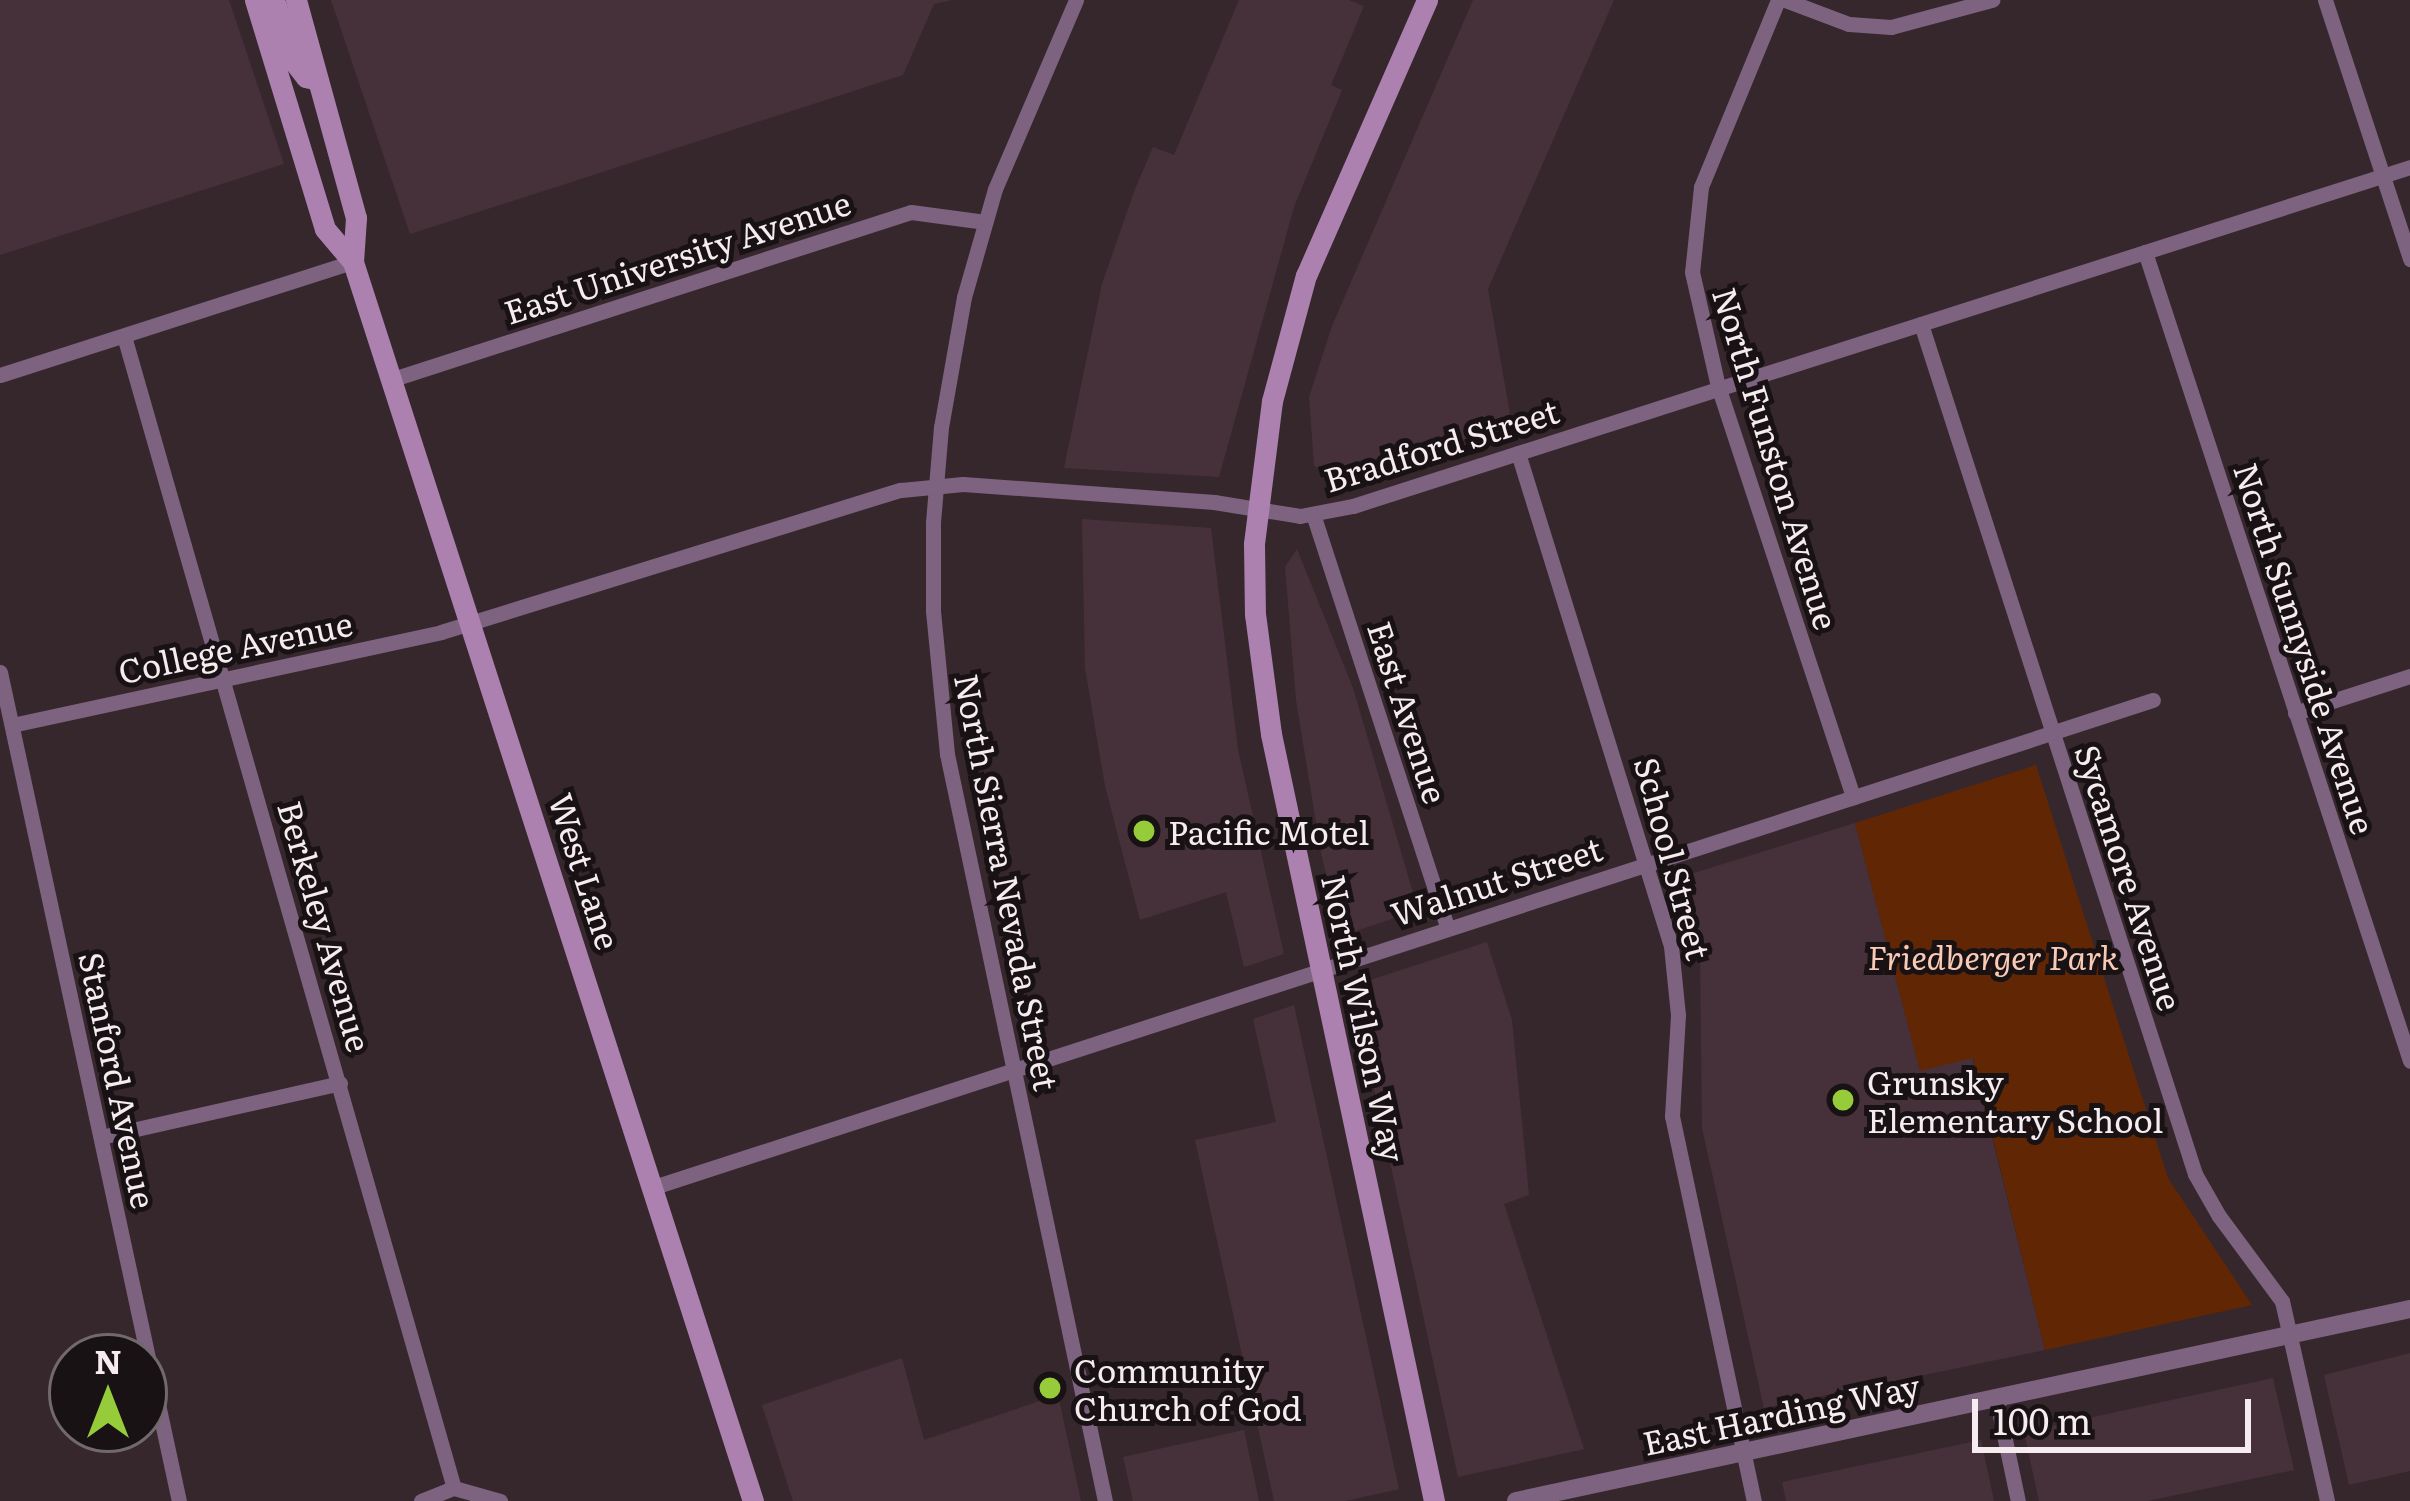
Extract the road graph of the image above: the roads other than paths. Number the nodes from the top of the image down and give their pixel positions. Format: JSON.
{"nodes":[{"id":1,"x":255,"y":0,"type":"edge"},
{"id":2,"x":274,"y":0,"type":"edge"},
{"id":3,"x":296,"y":0,"type":"edge"},
{"id":4,"x":1076,"y":0,"type":"edge"},
{"id":5,"x":1427,"y":0,"type":"edge"},
{"id":6,"x":1782,"y":0,"type":"edge"},
{"id":7,"x":1992,"y":0,"type":"edge"},
{"id":8,"x":2326,"y":0,"type":"edge"},
{"id":9,"x":317,"y":80,"type":"junction"},
{"id":10,"x":2410,"y":166,"type":"edge"},
{"id":11,"x":2382,"y":175,"type":"junction"},
{"id":12,"x":985,"y":222,"type":"junction"},
{"id":13,"x":2145,"y":252,"type":"junction"},
{"id":14,"x":2410,"y":259,"type":"edge"},
{"id":15,"x":353,"y":262,"type":"junction"},
{"id":16,"x":1922,"y":324,"type":"junction"},
{"id":17,"x":124,"y":335,"type":"junction"},
{"id":18,"x":0,"y":375,"type":"edge"},
{"id":19,"x":390,"y":380,"type":"junction"},
{"id":20,"x":1718,"y":386,"type":"junction"},
{"id":21,"x":1518,"y":453,"type":"junction"},
{"id":22,"x":935,"y":486,"type":"junction"},
{"id":23,"x":1258,"y":510,"type":"junction"},
{"id":24,"x":1313,"y":514,"type":"junction"},
{"id":25,"x":470,"y":623,"type":"junction"},
{"id":26,"x":0,"y":672,"type":"edge"},
{"id":27,"x":2410,"y":676,"type":"edge"},
{"id":28,"x":223,"y":680,"type":"junction"},
{"id":29,"x":2153,"y":700,"type":"dead end"},
{"id":30,"x":2295,"y":713,"type":"junction"},
{"id":31,"x":12,"y":725,"type":"junction"},
{"id":32,"x":2052,"y":733,"type":"junction"},
{"id":33,"x":1853,"y":796,"type":"junction"},
{"id":34,"x":1648,"y":863,"type":"junction"},
{"id":35,"x":1447,"y":927,"type":"junction"},
{"id":36,"x":1319,"y":968,"type":"junction"},
{"id":37,"x":2410,"y":1061,"type":"edge"},
{"id":38,"x":1012,"y":1066,"type":"junction"},
{"id":39,"x":340,"y":1083,"type":"junction"},
{"id":40,"x":100,"y":1137,"type":"junction"},
{"id":41,"x":654,"y":1187,"type":"junction"},
{"id":42,"x":2410,"y":1309,"type":"edge"},
{"id":43,"x":2291,"y":1335,"type":"junction"},
{"id":44,"x":1996,"y":1397,"type":"junction"},
{"id":45,"x":1743,"y":1452,"type":"junction"},
{"id":46,"x":454,"y":1488,"type":"junction"},
{"id":47,"x":179,"y":1501,"type":"edge"},
{"id":48,"x":421,"y":1501,"type":"edge"},
{"id":49,"x":500,"y":1501,"type":"edge"},
{"id":50,"x":753,"y":1501,"type":"edge"},
{"id":51,"x":1105,"y":1501,"type":"edge"},
{"id":52,"x":1434,"y":1501,"type":"edge"},
{"id":53,"x":1516,"y":1501,"type":"edge"},
{"id":54,"x":1754,"y":1501,"type":"edge"},
{"id":55,"x":2018,"y":1501,"type":"edge"},
{"id":56,"x":2327,"y":1501,"type":"edge"}],
"edges":[{"from":1,"to":15,"type":"main road","name":"West Lane"},
{"from":2,"to":9,"type":"main road"},
{"from":3,"to":9,"type":"main road","name":"West Lane"},
{"from":4,"to":12,"type":"street","name":"North Sierra Nevada Street"},
{"from":5,"to":23,"type":"main road","name":"North Wilson Way"},
{"from":6,"to":7,"type":"street"},
{"from":6,"to":20,"type":"street","name":"North Funston Avenue"},
{"from":8,"to":11,"type":"street"},
{"from":9,"to":15,"type":"main road","name":"West Lane"},
{"from":10,"to":11,"type":"street","name":"Bradford Street"},
{"from":11,"to":13,"type":"street","name":"Bradford Street"},
{"from":11,"to":14,"type":"street"},
{"from":12,"to":19,"type":"street","name":"East University Avenue"},
{"from":12,"to":22,"type":"street","name":"North Sierra Nevada Street"},
{"from":13,"to":16,"type":"street","name":"Bradford Street"},
{"from":13,"to":30,"type":"street","name":"North Sunnyside Avenue"},
{"from":15,"to":17,"type":"street"},
{"from":15,"to":19,"type":"main road","name":"West Lane"},
{"from":16,"to":20,"type":"street","name":"Bradford Street"},
{"from":16,"to":32,"type":"street","name":"Sycamore Avenue"},
{"from":17,"to":18,"type":"street"},
{"from":17,"to":28,"type":"street","name":"Berkeley Avenue"},
{"from":19,"to":25,"type":"main road","name":"West Lane"},
{"from":20,"to":21,"type":"street","name":"Bradford Street"},
{"from":20,"to":33,"type":"street","name":"North Funston Avenue"},
{"from":21,"to":24,"type":"street","name":"Bradford Street"},
{"from":21,"to":34,"type":"street","name":"School Street"},
{"from":22,"to":23,"type":"street","name":"Bradford Street"},
{"from":22,"to":25,"type":"street","name":"Bradford Street"},
{"from":22,"to":38,"type":"street","name":"North Sierra Nevada Street"},
{"from":23,"to":24,"type":"street","name":"Bradford Street"},
{"from":23,"to":36,"type":"main road","name":"North Wilson Way"},
{"from":24,"to":35,"type":"street","name":"East Avenue"},
{"from":25,"to":28,"type":"street","name":"College Avenue"},
{"from":25,"to":41,"type":"main road","name":"West Lane"},
{"from":26,"to":31,"type":"street","name":"Stanford Avenue"},
{"from":27,"to":30,"type":"street"},
{"from":28,"to":31,"type":"street","name":"College Avenue"},
{"from":28,"to":39,"type":"street","name":"Berkeley Avenue"},
{"from":29,"to":32,"type":"street","name":"Walnut Street"},
{"from":30,"to":37,"type":"street","name":"North Sunnyside Avenue"},
{"from":31,"to":40,"type":"street","name":"Stanford Avenue"},
{"from":32,"to":33,"type":"street","name":"Walnut Street"},
{"from":32,"to":43,"type":"street","name":"Sycamore Avenue"},
{"from":33,"to":34,"type":"street","name":"Walnut Street"},
{"from":34,"to":35,"type":"street","name":"Walnut Street"},
{"from":34,"to":45,"type":"street","name":"School Street"},
{"from":35,"to":36,"type":"street","name":"Walnut Street"},
{"from":36,"to":38,"type":"street","name":"Walnut Street"},
{"from":36,"to":52,"type":"main road","name":"North Wilson Way"},
{"from":38,"to":41,"type":"street","name":"Walnut Street"},
{"from":38,"to":51,"type":"street","name":"North Sierra Nevada Street"},
{"from":39,"to":40,"type":"street"},
{"from":39,"to":46,"type":"street","name":"Berkeley Avenue"},
{"from":40,"to":47,"type":"street","name":"Stanford Avenue"},
{"from":41,"to":50,"type":"main road","name":"West Lane"},
{"from":42,"to":43,"type":"street","name":"East Harding Way"},
{"from":43,"to":44,"type":"street","name":"East Harding Way"},
{"from":43,"to":56,"type":"street","name":"Sycamore Avenue"},
{"from":44,"to":45,"type":"street","name":"East Harding Way"},
{"from":44,"to":55,"type":"street"},
{"from":45,"to":53,"type":"street","name":"East Harding Way"},
{"from":45,"to":54,"type":"street","name":"School Street"},
{"from":46,"to":48,"type":"street"},
{"from":46,"to":49,"type":"street"}]}
